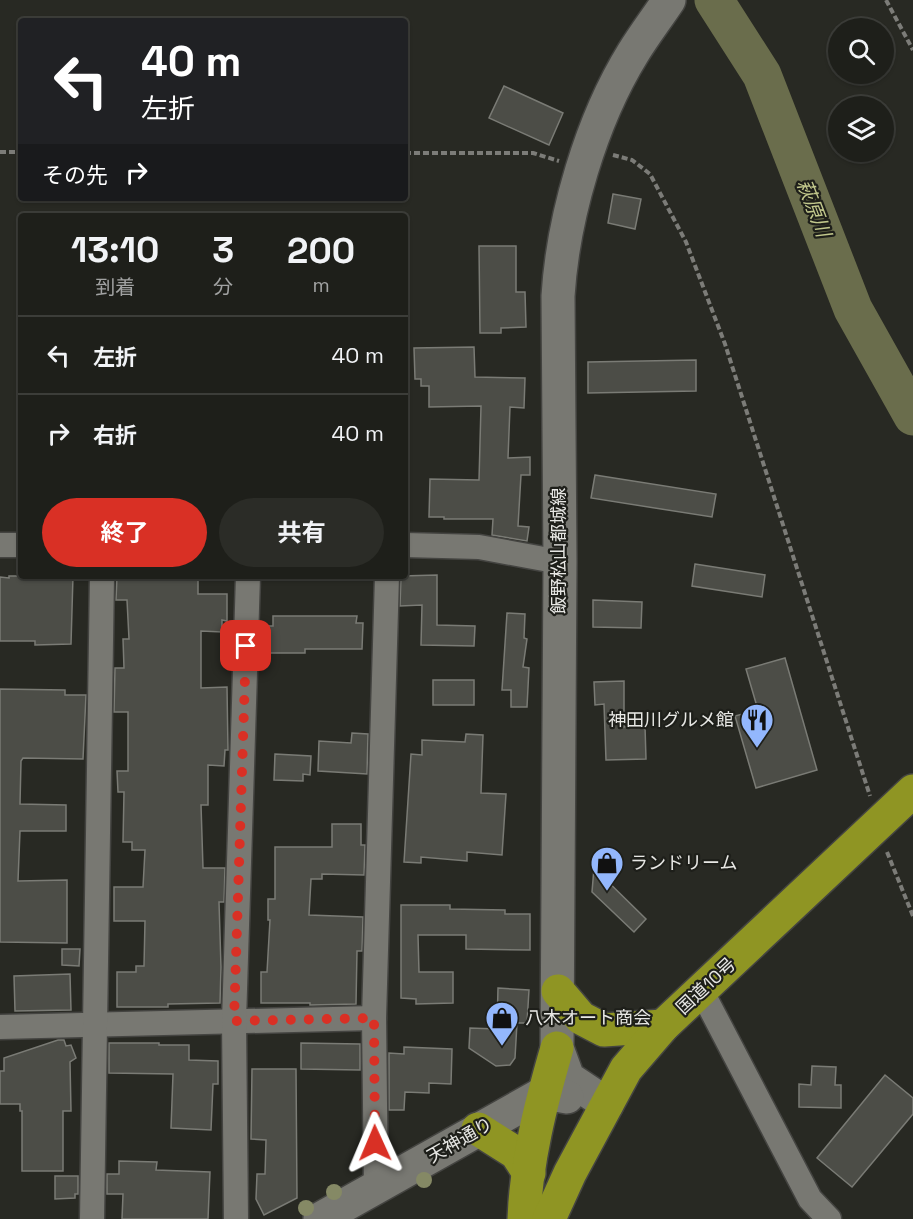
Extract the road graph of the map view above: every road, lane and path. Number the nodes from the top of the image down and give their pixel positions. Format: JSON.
{"nodes":[{"id":1,"x":669,"y":0,"type":"edge"},
{"id":2,"x":886,"y":0,"type":"edge"},
{"id":3,"x":913,"y":50,"type":"edge"},
{"id":4,"x":0,"y":152,"type":"edge"},
{"id":5,"x":18,"y":152,"type":"edge"},
{"id":6,"x":408,"y":153,"type":"edge"},
{"id":7,"x":593,"y":160,"type":"junction"},
{"id":8,"x":0,"y":545,"type":"edge"},
{"id":9,"x":18,"y":545,"type":"edge"},
{"id":10,"x":408,"y":545,"type":"edge"},
{"id":11,"x":560,"y":562,"type":"junction"},
{"id":12,"x":102,"y":579,"type":"edge"},
{"id":13,"x":248,"y":579,"type":"edge"},
{"id":14,"x":387,"y":579,"type":"edge"},
{"id":15,"x":913,"y":791,"type":"edge"},
{"id":16,"x":880,"y":809,"type":"junction"},
{"id":17,"x":885,"y":847,"type":"dead end"},
{"id":18,"x":913,"y":916,"type":"edge"},
{"id":19,"x":701,"y":990,"type":"junction"},
{"id":20,"x":558,"y":991,"type":"junction"},
{"id":21,"x":374,"y":1018,"type":"junction"},
{"id":22,"x":234,"y":1021,"type":"junction"},
{"id":23,"x":94,"y":1024,"type":"junction"},
{"id":24,"x":663,"y":1026,"type":"junction"},
{"id":25,"x":0,"y":1027,"type":"edge"},
{"id":26,"x":557,"y":1048,"type":"junction"},
{"id":27,"x":544,"y":1093,"type":"junction"},
{"id":28,"x":607,"y":1104,"type":"junction"},
{"id":29,"x":478,"y":1129,"type":"junction"},
{"id":30,"x":529,"y":1173,"type":"junction"},
{"id":31,"x":376,"y":1189,"type":"junction"},
{"id":32,"x":92,"y":1219,"type":"edge"},
{"id":33,"x":236,"y":1219,"type":"edge"},
{"id":34,"x":320,"y":1219,"type":"edge"},
{"id":35,"x":524,"y":1219,"type":"edge"},
{"id":36,"x":549,"y":1219,"type":"edge"},
{"id":37,"x":829,"y":1219,"type":"edge"}],
"edges":[{"from":1,"to":7,"type":"main road","name":"飯野松山都城線"},
{"from":2,"to":3,"type":"path"},
{"from":4,"to":5,"type":"path"},
{"from":6,"to":7,"type":"path"},
{"from":7,"to":11,"type":"main road","name":"飯野松山都城線"},
{"from":7,"to":16,"type":"path"},
{"from":8,"to":9,"type":"street"},
{"from":10,"to":11,"type":"street"},
{"from":11,"to":20,"type":"main road","name":"飯野松山都城線"},
{"from":12,"to":23,"type":"street"},
{"from":13,"to":22,"type":"street"},
{"from":14,"to":21,"type":"street"},
{"from":15,"to":16,"type":"highway","name":"国道10号"},
{"from":16,"to":19,"type":"highway","name":"国道10号"},
{"from":17,"to":18,"type":"path"},
{"from":19,"to":24,"type":"highway","name":"国道10号"},
{"from":19,"to":37,"type":"street"},
{"from":20,"to":24,"type":"highway"},
{"from":20,"to":26,"type":"main road","name":"飯野松山都城線"},
{"from":21,"to":22,"type":"street"},
{"from":21,"to":31,"type":"street"},
{"from":22,"to":23,"type":"street"},
{"from":22,"to":33,"type":"street"},
{"from":23,"to":25,"type":"street"},
{"from":23,"to":32,"type":"street"},
{"from":24,"to":28,"type":"highway","name":"国道10号"},
{"from":26,"to":27,"type":"highway"},
{"from":26,"to":28,"type":"main road","name":"飯野松山都城線"},
{"from":27,"to":28,"type":"main road"},
{"from":27,"to":29,"type":"main road","name":"天神通り"},
{"from":27,"to":30,"type":"highway"},
{"from":28,"to":36,"type":"highway","name":"国道10号"},
{"from":29,"to":30,"type":"highway"},
{"from":29,"to":31,"type":"main road","name":"天神通り"},
{"from":30,"to":35,"type":"highway"},
{"from":31,"to":34,"type":"main road","name":"天神通り"}]}
